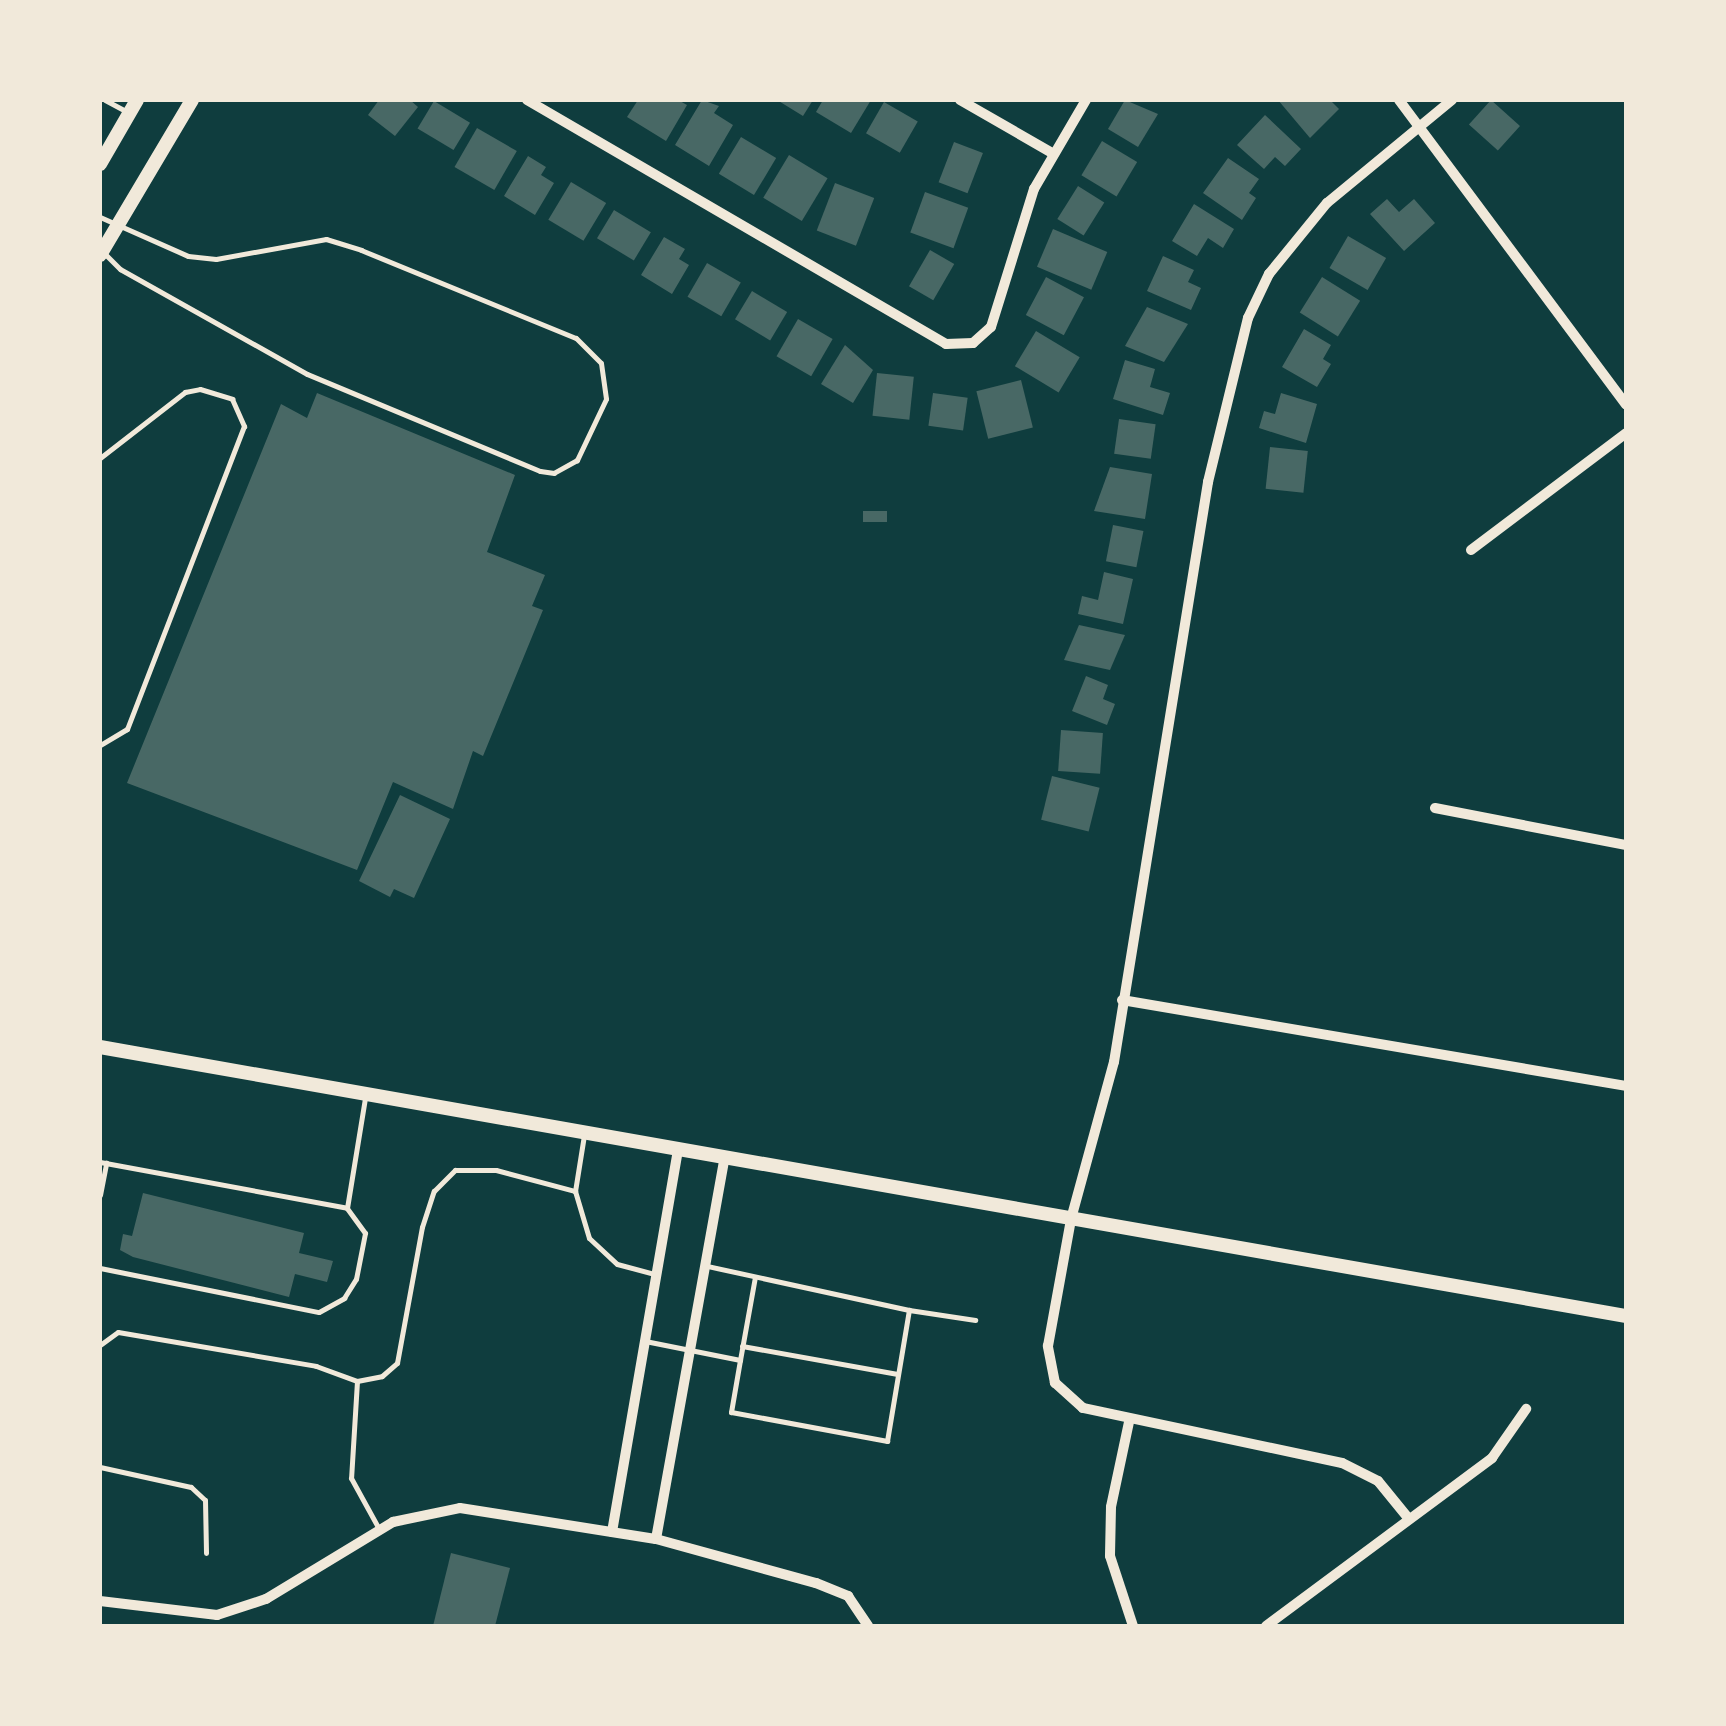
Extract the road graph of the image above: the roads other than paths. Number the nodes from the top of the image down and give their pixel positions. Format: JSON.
{"nodes":[{"id":1,"x":192,"y":100,"type":"edge"},
{"id":2,"x":960,"y":100,"type":"edge"},
{"id":3,"x":1086,"y":100,"type":"edge"},
{"id":4,"x":1399,"y":100,"type":"edge"},
{"id":5,"x":1452,"y":100,"type":"edge"},
{"id":6,"x":108,"y":101,"type":"edge"},
{"id":7,"x":529,"y":101,"type":"edge"},
{"id":8,"x":133,"y":107,"type":"edge"},
{"id":9,"x":1418,"y":126,"type":"junction"},
{"id":10,"x":1052,"y":153,"type":"junction"},
{"id":11,"x":100,"y":164,"type":"edge"},
{"id":12,"x":100,"y":217,"type":"edge"},
{"id":13,"x":118,"y":223,"type":"junction"},
{"id":14,"x":101,"y":251,"type":"edge"},
{"id":15,"x":1626,"y":405,"type":"edge"},
{"id":16,"x":1626,"y":434,"type":"edge"},
{"id":17,"x":100,"y":458,"type":"edge"},
{"id":18,"x":1471,"y":550,"type":"dead end"},
{"id":19,"x":100,"y":745,"type":"edge"},
{"id":20,"x":1435,"y":808,"type":"dead end"},
{"id":21,"x":1626,"y":846,"type":"edge"},
{"id":22,"x":1122,"y":1000,"type":"junction"},
{"id":23,"x":100,"y":1047,"type":"edge"},
{"id":24,"x":1626,"y":1086,"type":"edge"},
{"id":25,"x":365,"y":1094,"type":"junction"},
{"id":26,"x":584,"y":1132,"type":"junction"},
{"id":27,"x":678,"y":1148,"type":"junction"},
{"id":28,"x":725,"y":1156,"type":"junction"},
{"id":29,"x":103,"y":1163,"type":"edge"},
{"id":30,"x":575,"y":1191,"type":"junction"},
{"id":31,"x":100,"y":1195,"type":"edge"},
{"id":32,"x":347,"y":1208,"type":"junction"},
{"id":33,"x":1071,"y":1219,"type":"junction"},
{"id":34,"x":706,"y":1266,"type":"junction"},
{"id":35,"x":100,"y":1268,"type":"edge"},
{"id":36,"x":657,"y":1274,"type":"junction"},
{"id":37,"x":755,"y":1277,"type":"junction"},
{"id":38,"x":909,"y":1310,"type":"junction"},
{"id":39,"x":1626,"y":1316,"type":"edge"},
{"id":40,"x":975,"y":1320,"type":"dead end"},
{"id":41,"x":645,"y":1341,"type":"junction"},
{"id":42,"x":100,"y":1345,"type":"edge"},
{"id":43,"x":742,"y":1346,"type":"junction"},
{"id":44,"x":690,"y":1350,"type":"junction"},
{"id":45,"x":740,"y":1360,"type":"junction"},
{"id":46,"x":898,"y":1374,"type":"junction"},
{"id":47,"x":357,"y":1381,"type":"junction"},
{"id":48,"x":1526,"y":1409,"type":"dead end"},
{"id":49,"x":1129,"y":1422,"type":"junction"},
{"id":50,"x":100,"y":1467,"type":"edge"},
{"id":51,"x":1408,"y":1519,"type":"junction"},
{"id":52,"x":379,"y":1529,"type":"junction"},
{"id":53,"x":612,"y":1532,"type":"junction"},
{"id":54,"x":656,"y":1540,"type":"junction"},
{"id":55,"x":206,"y":1553,"type":"dead end"},
{"id":56,"x":100,"y":1601,"type":"edge"},
{"id":57,"x":868,"y":1626,"type":"edge"},
{"id":58,"x":1133,"y":1626,"type":"edge"},
{"id":59,"x":1266,"y":1626,"type":"edge"}],
"edges":[{"from":1,"to":13,"type":"main road"},
{"from":2,"to":10,"type":"street"},
{"from":3,"to":10,"type":"street"},
{"from":4,"to":9,"type":"street"},
{"from":5,"to":9,"type":"street"},
{"from":6,"to":8,"type":"lane"},
{"from":7,"to":10,"type":"street"},
{"from":8,"to":11,"type":"main road"},
{"from":9,"to":15,"type":"street"},
{"from":9,"to":22,"type":"street"},
{"from":12,"to":13,"type":"lane"},
{"from":13,"to":14,"type":"main road"},
{"from":13,"to":14,"type":"lane"},
{"from":16,"to":18,"type":"street"},
{"from":17,"to":19,"type":"lane"},
{"from":20,"to":21,"type":"street"},
{"from":22,"to":24,"type":"street"},
{"from":22,"to":33,"type":"street"},
{"from":23,"to":25,"type":"main road"},
{"from":25,"to":26,"type":"main road"},
{"from":25,"to":32,"type":"lane"},
{"from":26,"to":27,"type":"main road"},
{"from":26,"to":30,"type":"lane"},
{"from":27,"to":28,"type":"main road"},
{"from":27,"to":36,"type":"street"},
{"from":28,"to":33,"type":"main road"},
{"from":28,"to":34,"type":"street"},
{"from":29,"to":31,"type":"lane"},
{"from":29,"to":32,"type":"lane"},
{"from":30,"to":36,"type":"lane"},
{"from":30,"to":47,"type":"lane"},
{"from":32,"to":35,"type":"lane"},
{"from":33,"to":39,"type":"main road"},
{"from":33,"to":49,"type":"street"},
{"from":34,"to":37,"type":"lane"},
{"from":34,"to":44,"type":"street"},
{"from":36,"to":41,"type":"street"},
{"from":37,"to":38,"type":"lane"},
{"from":37,"to":43,"type":"lane"},
{"from":38,"to":40,"type":"lane"},
{"from":38,"to":46,"type":"lane"},
{"from":41,"to":44,"type":"lane"},
{"from":41,"to":53,"type":"street"},
{"from":42,"to":47,"type":"lane"},
{"from":43,"to":45,"type":"lane"},
{"from":43,"to":46,"type":"lane"},
{"from":44,"to":45,"type":"lane"},
{"from":44,"to":54,"type":"street"},
{"from":45,"to":46,"type":"lane"},
{"from":47,"to":52,"type":"lane"},
{"from":48,"to":51,"type":"street"},
{"from":49,"to":51,"type":"street"},
{"from":49,"to":58,"type":"street"},
{"from":50,"to":55,"type":"lane"},
{"from":51,"to":59,"type":"street"},
{"from":52,"to":53,"type":"street"},
{"from":52,"to":56,"type":"street"},
{"from":53,"to":54,"type":"street"},
{"from":54,"to":57,"type":"street"}]}
